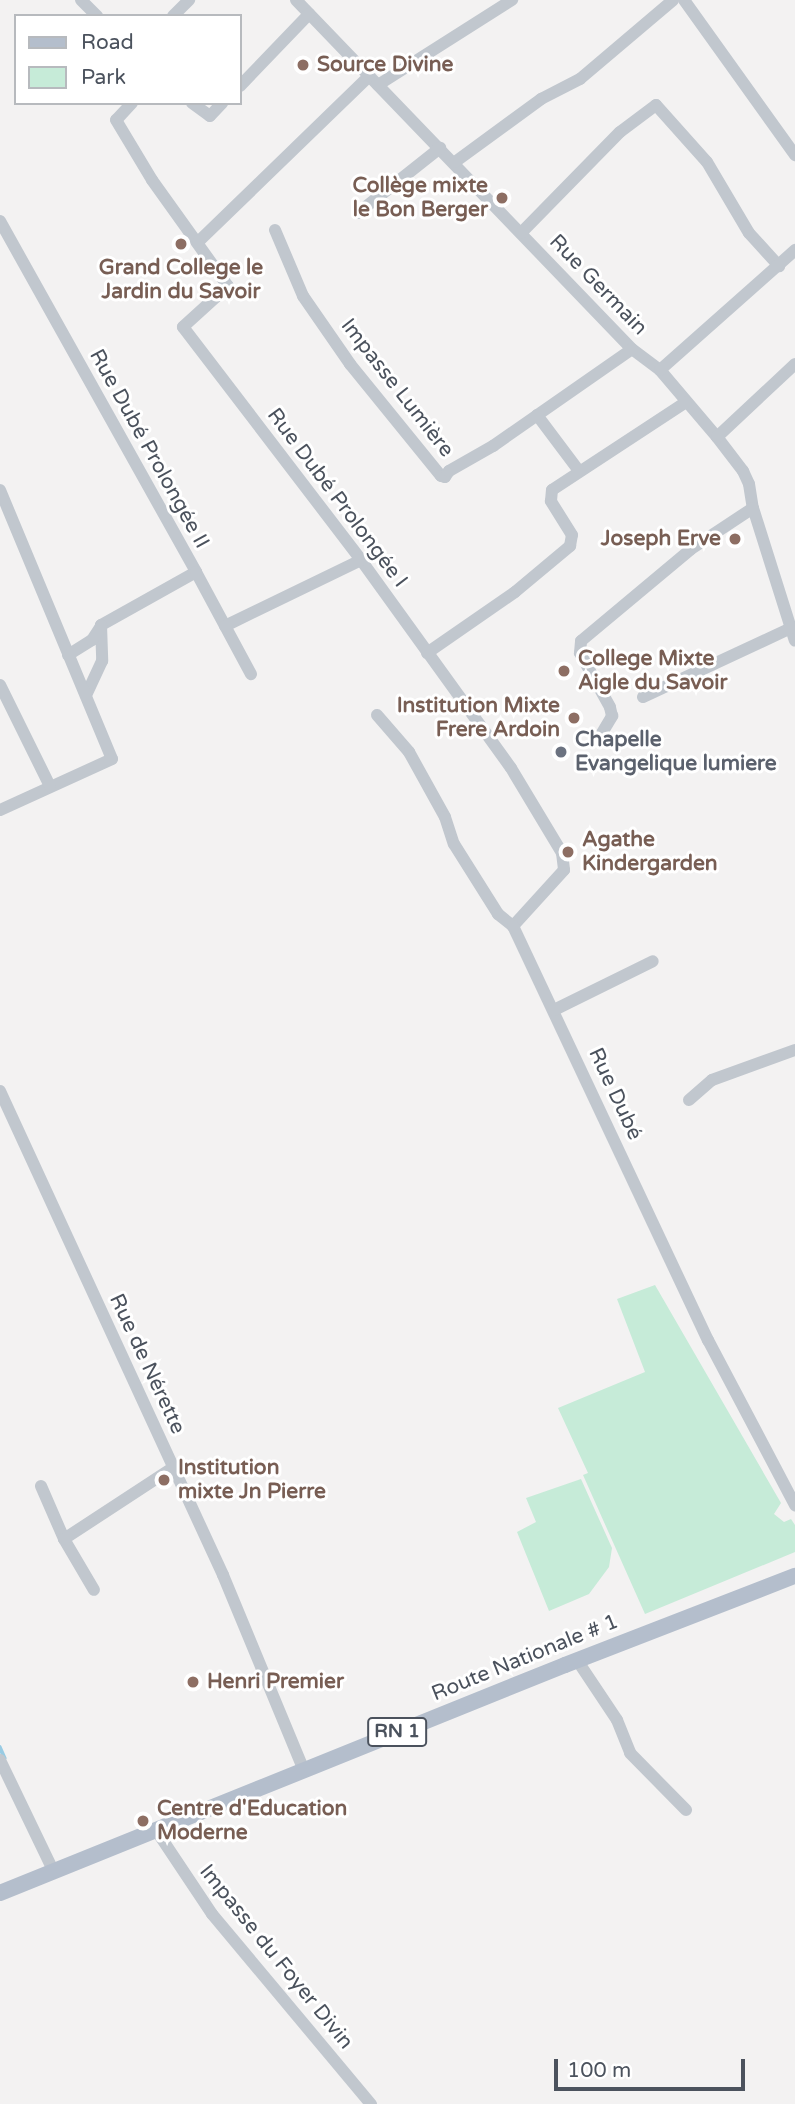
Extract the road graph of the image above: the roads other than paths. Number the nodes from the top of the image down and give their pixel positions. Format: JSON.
{"nodes":[{"id":1,"x":81,"y":0,"type":"edge"},
{"id":2,"x":189,"y":0,"type":"edge"},
{"id":3,"x":296,"y":0,"type":"edge"},
{"id":4,"x":512,"y":0,"type":"edge"},
{"id":5,"x":673,"y":0,"type":"edge"},
{"id":6,"x":684,"y":0,"type":"edge"},
{"id":7,"x":95,"y":14,"type":"edge"},
{"id":8,"x":175,"y":14,"type":"edge"},
{"id":9,"x":309,"y":14,"type":"junction"},
{"id":10,"x":374,"y":80,"type":"junction"},
{"id":11,"x":242,"y":84,"type":"edge"},
{"id":12,"x":130,"y":105,"type":"edge"},
{"id":13,"x":195,"y":105,"type":"edge"},
{"id":14,"x":220,"y":105,"type":"edge"},
{"id":15,"x":440,"y":148,"type":"junction"},
{"id":16,"x":795,"y":155,"type":"edge"},
{"id":17,"x":455,"y":162,"type":"junction"},
{"id":18,"x":358,"y":214,"type":"dead end"},
{"id":19,"x":0,"y":221,"type":"edge"},
{"id":20,"x":275,"y":230,"type":"dead end"},
{"id":21,"x":521,"y":233,"type":"junction"},
{"id":22,"x":198,"y":242,"type":"junction"},
{"id":23,"x":795,"y":250,"type":"edge"},
{"id":24,"x":779,"y":266,"type":"junction"},
{"id":25,"x":632,"y":349,"type":"junction"},
{"id":26,"x":795,"y":363,"type":"edge"},
{"id":27,"x":660,"y":370,"type":"junction"},
{"id":28,"x":686,"y":402,"type":"junction"},
{"id":29,"x":537,"y":415,"type":"junction"},
{"id":30,"x":718,"y":437,"type":"junction"},
{"id":31,"x":579,"y":471,"type":"junction"},
{"id":32,"x":0,"y":490,"type":"edge"},
{"id":33,"x":753,"y":508,"type":"junction"},
{"id":34,"x":362,"y":559,"type":"junction"},
{"id":35,"x":197,"y":572,"type":"junction"},
{"id":36,"x":102,"y":625,"type":"junction"},
{"id":37,"x":225,"y":626,"type":"junction"},
{"id":38,"x":791,"y":628,"type":"junction"},
{"id":39,"x":795,"y":641,"type":"edge"},
{"id":40,"x":427,"y":653,"type":"junction"},
{"id":41,"x":68,"y":655,"type":"junction"},
{"id":42,"x":251,"y":674,"type":"dead end"},
{"id":43,"x":0,"y":685,"type":"edge"},
{"id":44,"x":86,"y":696,"type":"junction"},
{"id":45,"x":643,"y":696,"type":"dead end"},
{"id":46,"x":377,"y":715,"type":"dead end"},
{"id":47,"x":599,"y":738,"type":"dead end"},
{"id":48,"x":50,"y":786,"type":"junction"},
{"id":49,"x":0,"y":810,"type":"edge"},
{"id":50,"x":513,"y":926,"type":"junction"},
{"id":51,"x":653,"y":961,"type":"dead end"},
{"id":52,"x":554,"y":1010,"type":"junction"},
{"id":53,"x":795,"y":1050,"type":"edge"},
{"id":54,"x":0,"y":1091,"type":"edge"},
{"id":55,"x":689,"y":1100,"type":"dead end"},
{"id":56,"x":4,"y":1108,"type":"edge"},
{"id":57,"x":174,"y":1467,"type":"junction"},
{"id":58,"x":41,"y":1486,"type":"dead end"},
{"id":59,"x":795,"y":1505,"type":"edge"},
{"id":60,"x":64,"y":1539,"type":"junction"},
{"id":61,"x":795,"y":1576,"type":"edge"},
{"id":62,"x":94,"y":1590,"type":"dead end"},
{"id":63,"x":577,"y":1660,"type":"junction"},
{"id":64,"x":0,"y":1760,"type":"edge"},
{"id":65,"x":304,"y":1771,"type":"junction"},
{"id":66,"x":686,"y":1811,"type":"dead end"},
{"id":67,"x":156,"y":1830,"type":"junction"},
{"id":68,"x":54,"y":1872,"type":"junction"},
{"id":69,"x":0,"y":1893,"type":"edge"},
{"id":70,"x":371,"y":2104,"type":"edge"}],
"edges":[{"from":1,"to":7,"type":"street"},
{"from":2,"to":8,"type":"street"},
{"from":3,"to":9,"type":"street","name":"Rue Germain"},
{"from":4,"to":10,"type":"street"},
{"from":5,"to":17,"type":"street"},
{"from":6,"to":16,"type":"street"},
{"from":9,"to":10,"type":"street","name":"Rue Germain"},
{"from":9,"to":11,"type":"street"},
{"from":10,"to":15,"type":"street","name":"Rue Germain"},
{"from":10,"to":22,"type":"street"},
{"from":12,"to":22,"type":"street","name":"Rue Dubé Prolongée I"},
{"from":13,"to":14,"type":"street"},
{"from":15,"to":17,"type":"street","name":"Rue Germain"},
{"from":15,"to":18,"type":"street"},
{"from":17,"to":21,"type":"street","name":"Rue Germain"},
{"from":19,"to":35,"type":"street","name":"Rue Dubé Prolongée II"},
{"from":20,"to":29,"type":"street","name":"Impasse Lumière"},
{"from":21,"to":24,"type":"street"},
{"from":21,"to":25,"type":"street","name":"Rue Germain"},
{"from":22,"to":34,"type":"street","name":"Rue Dubé Prolongée I"},
{"from":23,"to":24,"type":"street"},
{"from":24,"to":27,"type":"street"},
{"from":25,"to":27,"type":"street","name":"Rue Germain"},
{"from":25,"to":29,"type":"street","name":"Impasse Lumière"},
{"from":26,"to":30,"type":"street"},
{"from":27,"to":28,"type":"street","name":"Rue Germain"},
{"from":28,"to":30,"type":"street","name":"Rue Germain"},
{"from":28,"to":31,"type":"street"},
{"from":29,"to":31,"type":"street"},
{"from":30,"to":33,"type":"street","name":"Rue Germain"},
{"from":31,"to":40,"type":"street"},
{"from":32,"to":41,"type":"street"},
{"from":33,"to":38,"type":"street","name":"Rue Germain"},
{"from":33,"to":47,"type":"street"},
{"from":34,"to":37,"type":"street"},
{"from":34,"to":40,"type":"street","name":"Rue Dubé Prolongée I"},
{"from":35,"to":36,"type":"street","name":"Rue Dubé Prolongée II"},
{"from":35,"to":37,"type":"street"},
{"from":36,"to":41,"type":"street","name":"Rue Dubé Prolongée II"},
{"from":36,"to":44,"type":"street"},
{"from":37,"to":42,"type":"street"},
{"from":38,"to":39,"type":"street","name":"Rue Germain"},
{"from":38,"to":45,"type":"street"},
{"from":40,"to":50,"type":"street","name":"Rue Dubé Prolongée I"},
{"from":41,"to":44,"type":"street"},
{"from":43,"to":48,"type":"street"},
{"from":44,"to":48,"type":"street"},
{"from":46,"to":50,"type":"street","name":"Rue Dubé"},
{"from":48,"to":49,"type":"street"},
{"from":50,"to":52,"type":"street","name":"Rue Dubé"},
{"from":51,"to":52,"type":"street"},
{"from":52,"to":59,"type":"street","name":"Rue Dubé"},
{"from":53,"to":55,"type":"street"},
{"from":54,"to":56,"type":"street","name":"Rue de Nérette"},
{"from":56,"to":57,"type":"street","name":"Rue de Nérette"},
{"from":57,"to":60,"type":"street"},
{"from":57,"to":65,"type":"street","name":"Rue de Nérette"},
{"from":58,"to":60,"type":"street"},
{"from":60,"to":62,"type":"street"},
{"from":61,"to":63,"type":"main road","name":"Route Nationale # 1","number":"RN 1"},
{"from":63,"to":65,"type":"main road","name":"Route Nationale # 1","number":"RN 1"},
{"from":63,"to":66,"type":"street"},
{"from":64,"to":68,"type":"street"},
{"from":65,"to":67,"type":"main road","name":"Route Nationale # 1","number":"RN 1"},
{"from":67,"to":68,"type":"main road","name":"Route Nationale # 1","number":"RN 1"},
{"from":67,"to":70,"type":"street","name":"Impasse du Foyer Divin"},
{"from":68,"to":69,"type":"main road","name":"Route Nationale # 1","number":"RN 1"}]}
